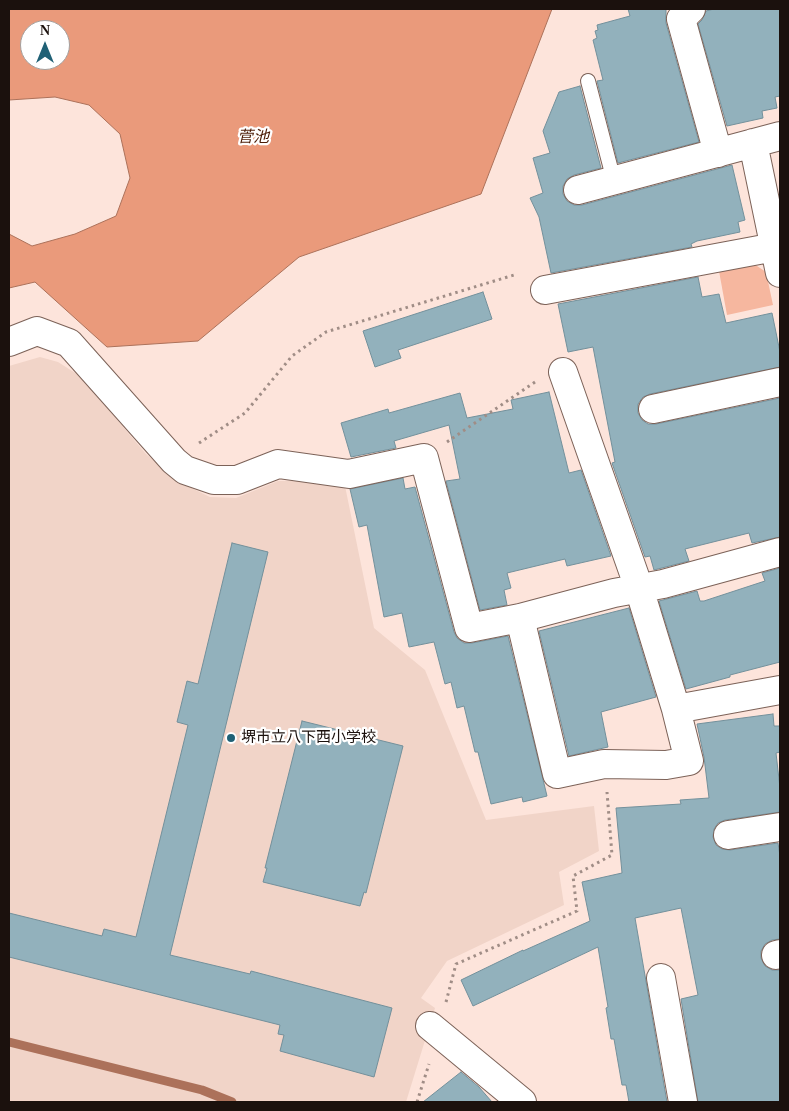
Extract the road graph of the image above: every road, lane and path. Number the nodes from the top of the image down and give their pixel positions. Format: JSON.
{"nodes":[{"id":1,"x":691,"y":9,"type":"edge"},
{"id":2,"x":588,"y":81,"type":"dead end"},
{"id":3,"x":780,"y":136,"type":"edge"},
{"id":4,"x":753,"y":143,"type":"junction"},
{"id":5,"x":718,"y":152,"type":"junction"},
{"id":6,"x":614,"y":181,"type":"junction"},
{"id":7,"x":578,"y":190,"type":"dead end"},
{"id":8,"x":778,"y":258,"type":"edge"},
{"id":9,"x":514,"y":275,"type":"dead end"},
{"id":10,"x":545,"y":290,"type":"dead end"},
{"id":11,"x":9,"y":342,"type":"edge"},
{"id":12,"x":562,"y":372,"type":"joint"},
{"id":13,"x":780,"y":382,"type":"edge"},
{"id":14,"x":653,"y":408,"type":"dead end"},
{"id":15,"x":174,"y":461,"type":"junction"},
{"id":16,"x":425,"y":463,"type":"junction"},
{"id":17,"x":780,"y":552,"type":"edge"},
{"id":18,"x":639,"y":588,"type":"junction"},
{"id":19,"x":520,"y":618,"type":"junction"},
{"id":20,"x":780,"y":690,"type":"edge"},
{"id":21,"x":676,"y":709,"type":"junction"},
{"id":22,"x":604,"y":764,"type":"junction"},
{"id":23,"x":780,"y":827,"type":"edge"},
{"id":24,"x":728,"y":835,"type":"dead end"},
{"id":25,"x":661,"y":978,"type":"dead end"},
{"id":26,"x":434,"y":1028,"type":"junction"},
{"id":27,"x":417,"y":1102,"type":"edge"},
{"id":28,"x":522,"y":1102,"type":"edge"},
{"id":29,"x":683,"y":1102,"type":"edge"}],
"edges":[{"from":1,"to":5,"type":"street"},
{"from":2,"to":6,"type":"lane"},
{"from":3,"to":4,"type":"street"},
{"from":4,"to":5,"type":"street"},
{"from":4,"to":8,"type":"street"},
{"from":5,"to":6,"type":"street"},
{"from":6,"to":7,"type":"street"},
{"from":8,"to":10,"type":"street"},
{"from":9,"to":15,"type":"path"},
{"from":11,"to":15,"type":"street"},
{"from":12,"to":16,"type":"path"},
{"from":12,"to":18,"type":"street"},
{"from":13,"to":14,"type":"street"},
{"from":15,"to":16,"type":"street"},
{"from":16,"to":19,"type":"street"},
{"from":17,"to":18,"type":"street"},
{"from":18,"to":19,"type":"street"},
{"from":18,"to":21,"type":"street"},
{"from":19,"to":22,"type":"street"},
{"from":20,"to":21,"type":"street"},
{"from":21,"to":22,"type":"street"},
{"from":22,"to":26,"type":"path"},
{"from":23,"to":24,"type":"street"},
{"from":25,"to":29,"type":"street"},
{"from":26,"to":27,"type":"path"},
{"from":26,"to":28,"type":"street"}]}
